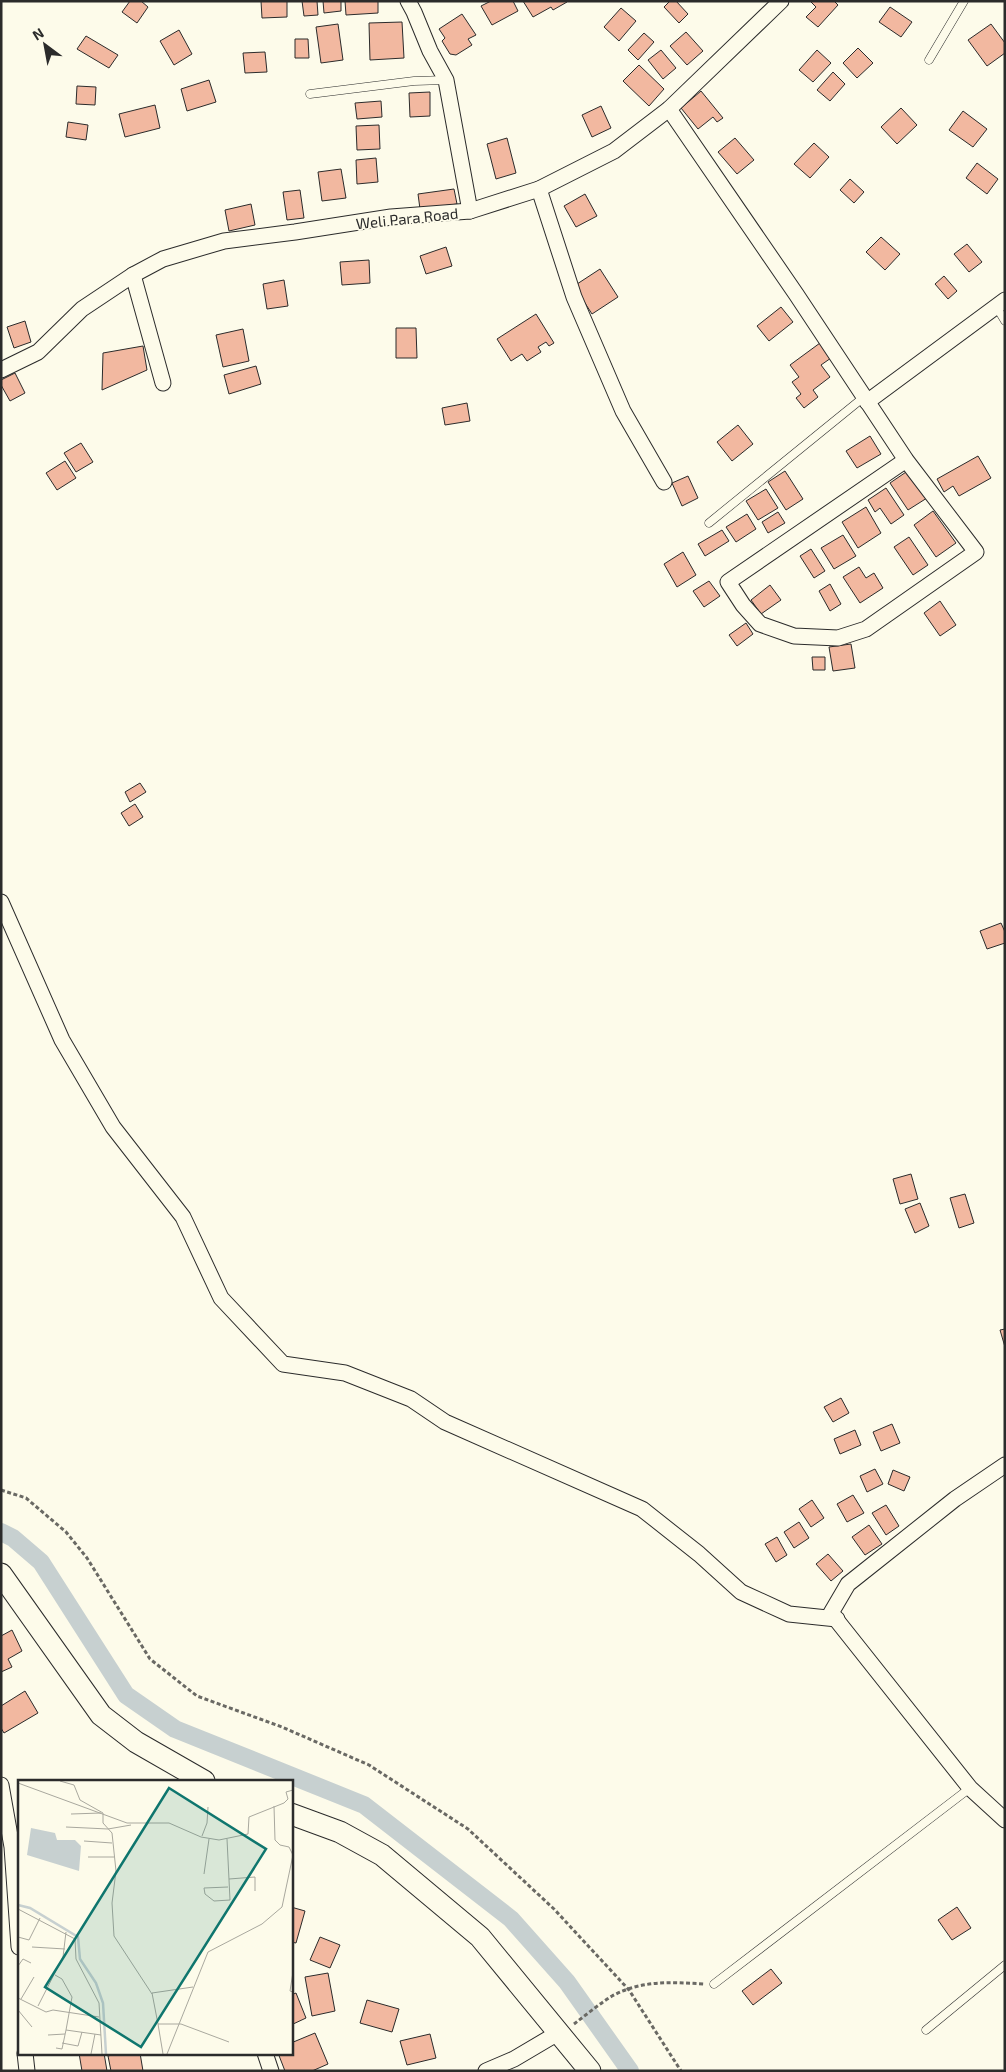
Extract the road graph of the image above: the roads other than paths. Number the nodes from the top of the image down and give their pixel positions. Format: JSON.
{"nodes":[{"id":1,"x":408,"y":1,"type":"edge"},
{"id":2,"x":781,"y":1,"type":"edge"},
{"id":3,"x":964,"y":1,"type":"edge"},
{"id":4,"x":929,"y":60,"type":"dead end"},
{"id":5,"x":446,"y":80,"type":"junction"},
{"id":6,"x":310,"y":94,"type":"dead end"},
{"id":7,"x":669,"y":109,"type":"junction"},
{"id":8,"x":539,"y":190,"type":"junction"},
{"id":9,"x":470,"y":211,"type":"junction"},
{"id":10,"x":133,"y":275,"type":"junction"},
{"id":11,"x":1000,"y":303,"type":"edge"},
{"id":12,"x":1005,"y":321,"type":"edge"},
{"id":13,"x":1,"y":370,"type":"edge"},
{"id":14,"x":163,"y":383,"type":"dead end"},
{"id":15,"x":866,"y":399,"type":"junction"},
{"id":16,"x":906,"y":460,"type":"junction"},
{"id":17,"x":664,"y":482,"type":"dead end"},
{"id":18,"x":709,"y":522,"type":"dead end"},
{"id":19,"x":4,"y":909,"type":"edge"},
{"id":20,"x":1005,"y":1465,"type":"edge"},
{"id":21,"x":1,"y":1574,"type":"edge"},
{"id":22,"x":836,"y":1619,"type":"junction"},
{"id":23,"x":202,"y":1780,"type":"edge"},
{"id":24,"x":1,"y":1785,"type":"edge"},
{"id":25,"x":970,"y":1788,"type":"junction"},
{"id":26,"x":292,"y":1814,"type":"edge"},
{"id":27,"x":1005,"y":1820,"type":"edge"},
{"id":28,"x":18,"y":1938,"type":"edge"},
{"id":29,"x":1005,"y":1965,"type":"edge"},
{"id":30,"x":714,"y":1984,"type":"road end"},
{"id":31,"x":566,"y":2028,"type":"junction"},
{"id":32,"x":926,"y":2030,"type":"dead end"},
{"id":33,"x":26,"y":2054,"type":"edge"},
{"id":34,"x":265,"y":2054,"type":"edge"},
{"id":35,"x":26,"y":2071,"type":"edge"},
{"id":36,"x":272,"y":2071,"type":"edge"},
{"id":37,"x":486,"y":2071,"type":"edge"},
{"id":38,"x":590,"y":2071,"type":"edge"}],
"edges":[{"from":1,"to":5,"type":"street"},
{"from":2,"to":7,"type":"street","name":"Weli Para Road"},
{"from":3,"to":4,"type":"lane"},
{"from":5,"to":6,"type":"lane"},
{"from":5,"to":9,"type":"street"},
{"from":7,"to":8,"type":"street","name":"Weli Para Road"},
{"from":7,"to":15,"type":"street"},
{"from":8,"to":9,"type":"street","name":"Weli Para Road"},
{"from":8,"to":17,"type":"street"},
{"from":9,"to":10,"type":"street","name":"Weli Para Road"},
{"from":10,"to":13,"type":"street","name":"Weli Para Road"},
{"from":10,"to":14,"type":"street"},
{"from":11,"to":12,"type":"lane"},
{"from":11,"to":15,"type":"street"},
{"from":15,"to":16,"type":"street"},
{"from":15,"to":18,"type":"lane"},
{"from":16,"to":16,"type":"street"},
{"from":19,"to":22,"type":"street"},
{"from":20,"to":22,"type":"street"},
{"from":21,"to":23,"type":"main road"},
{"from":22,"to":25,"type":"street"},
{"from":24,"to":28,"type":"street"},
{"from":25,"to":27,"type":"street"},
{"from":25,"to":30,"type":"lane"},
{"from":26,"to":31,"type":"main road"},
{"from":29,"to":32,"type":"lane"},
{"from":31,"to":37,"type":"street"},
{"from":31,"to":38,"type":"main road"},
{"from":33,"to":35,"type":"street"},
{"from":34,"to":36,"type":"street"}]}
